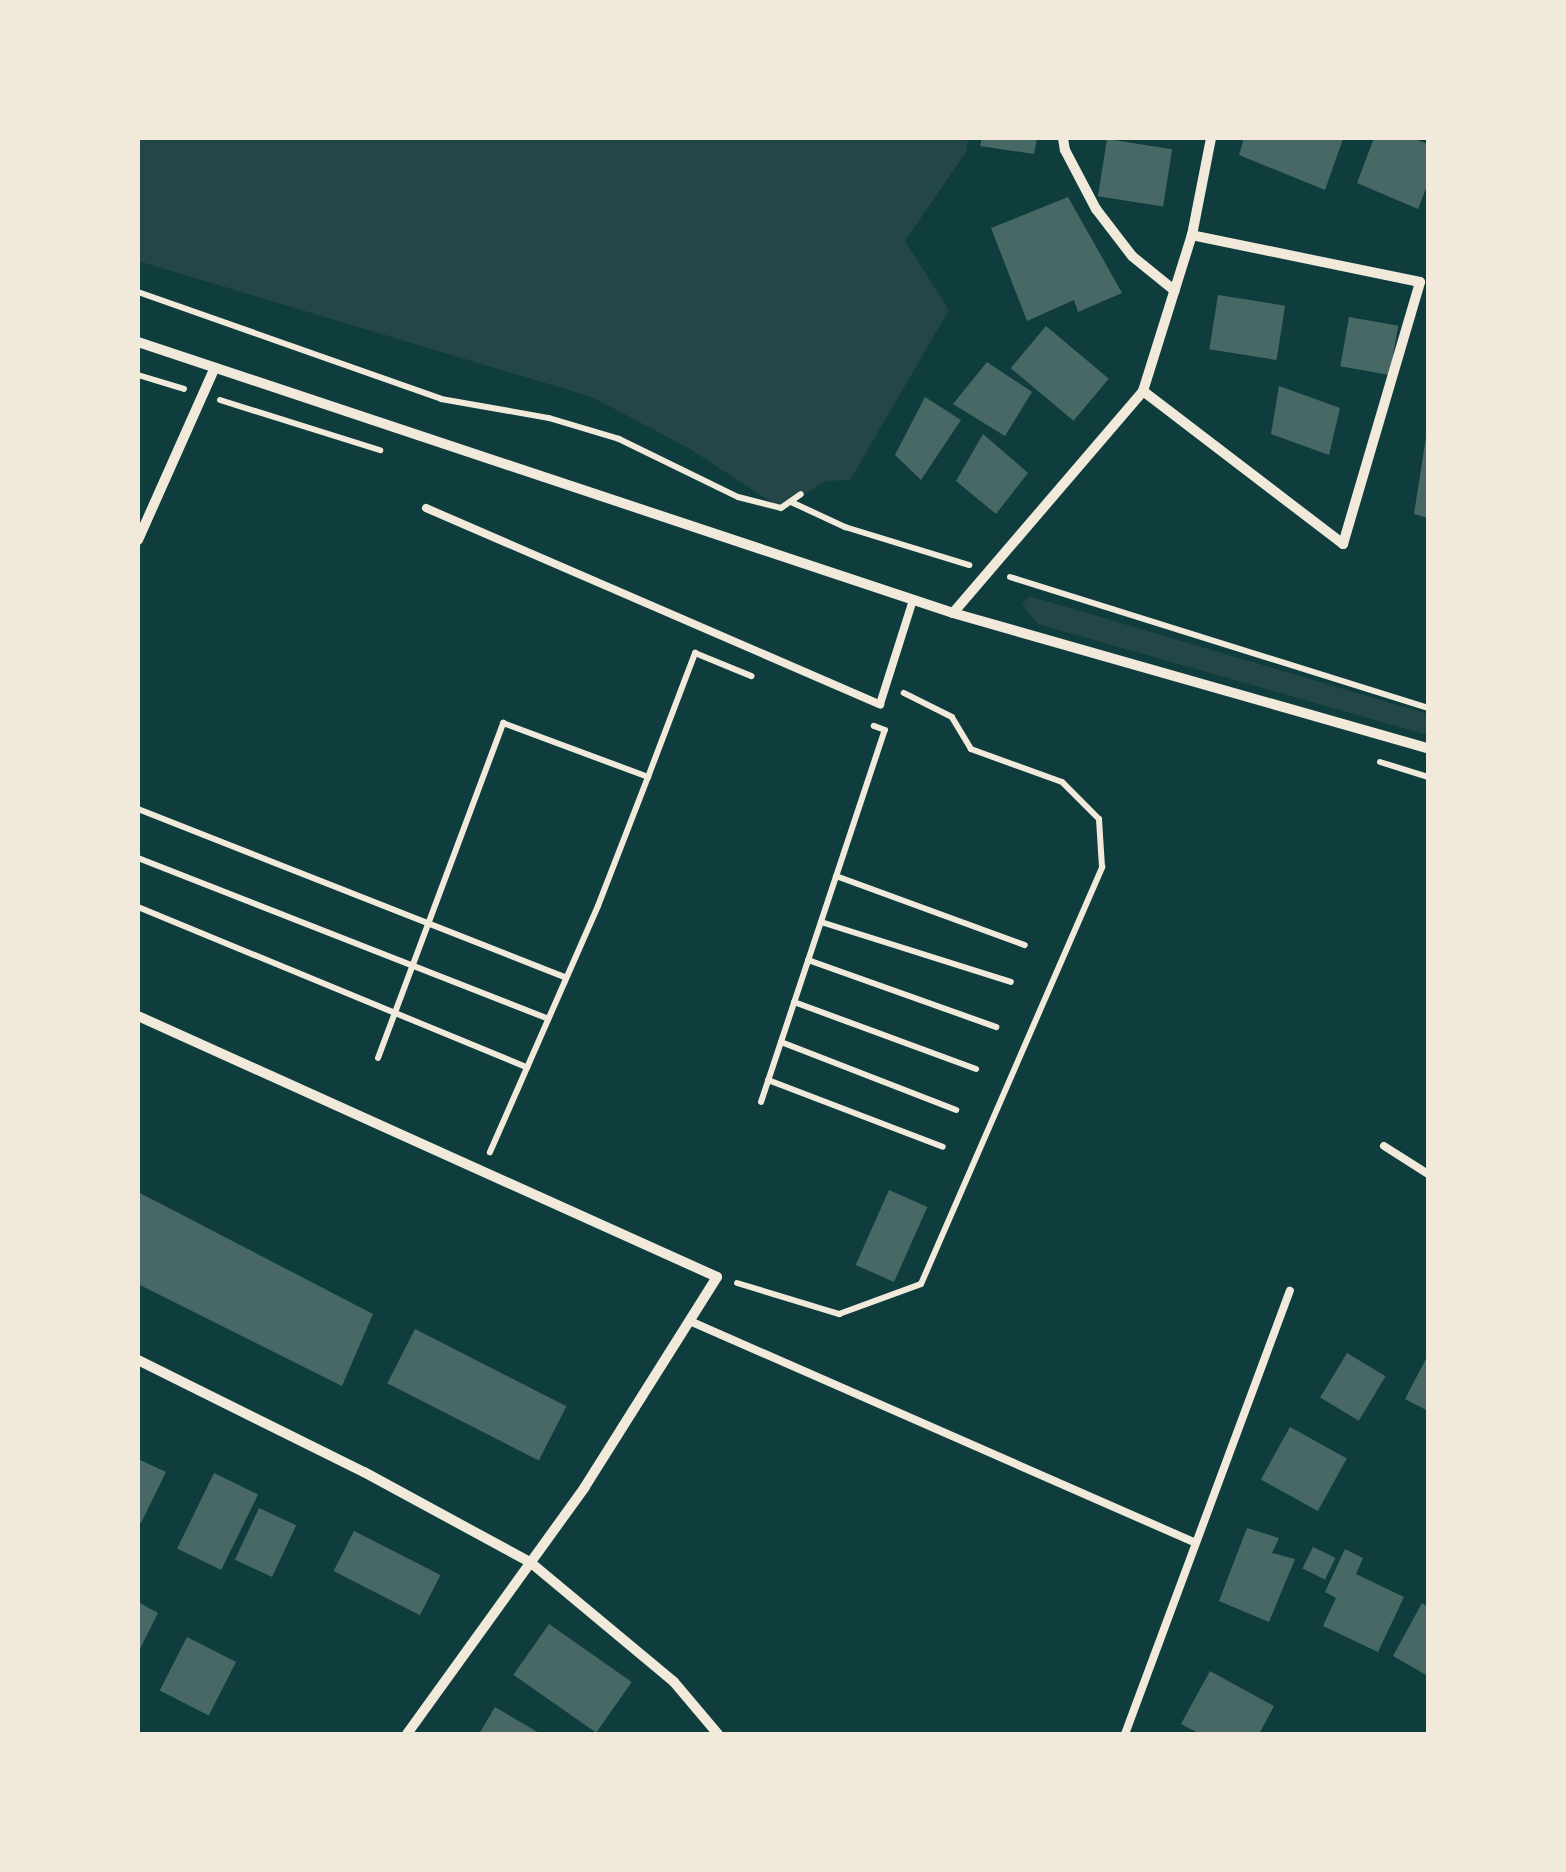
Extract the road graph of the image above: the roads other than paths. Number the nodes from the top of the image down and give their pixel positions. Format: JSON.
{"nodes":[{"id":1,"x":1063,"y":138,"type":"edge"},
{"id":2,"x":1211,"y":138,"type":"edge"},
{"id":3,"x":1192,"y":234,"type":"junction"},
{"id":4,"x":1175,"y":291,"type":"junction"},
{"id":5,"x":138,"y":342,"type":"edge"},
{"id":6,"x":214,"y":368,"type":"junction"},
{"id":7,"x":1143,"y":391,"type":"junction"},
{"id":8,"x":426,"y":508,"type":"dead end"},
{"id":9,"x":138,"y":540,"type":"edge"},
{"id":10,"x":913,"y":600,"type":"junction"},
{"id":11,"x":953,"y":613,"type":"junction"},
{"id":12,"x":1428,"y":748,"type":"edge"},
{"id":13,"x":138,"y":1016,"type":"edge"},
{"id":14,"x":1384,"y":1146,"type":"dead end"},
{"id":15,"x":1428,"y":1174,"type":"edge"},
{"id":16,"x":1290,"y":1291,"type":"dead end"},
{"id":17,"x":692,"y":1322,"type":"junction"},
{"id":18,"x":138,"y":1360,"type":"edge"},
{"id":19,"x":1196,"y":1543,"type":"junction"},
{"id":20,"x":530,"y":1562,"type":"junction"},
{"id":21,"x":407,"y":1734,"type":"edge"},
{"id":22,"x":718,"y":1734,"type":"edge"},
{"id":23,"x":1125,"y":1734,"type":"edge"}],
"edges":[{"from":1,"to":4,"type":"street"},
{"from":2,"to":3,"type":"street"},
{"from":3,"to":4,"type":"street"},
{"from":3,"to":7,"type":"street"},
{"from":4,"to":7,"type":"street"},
{"from":5,"to":6,"type":"street"},
{"from":6,"to":9,"type":"street"},
{"from":6,"to":10,"type":"street"},
{"from":7,"to":11,"type":"street"},
{"from":8,"to":10,"type":"lane"},
{"from":10,"to":11,"type":"street"},
{"from":11,"to":12,"type":"street"},
{"from":13,"to":17,"type":"street"},
{"from":14,"to":15,"type":"lane"},
{"from":16,"to":19,"type":"lane"},
{"from":17,"to":19,"type":"lane"},
{"from":17,"to":20,"type":"street"},
{"from":18,"to":20,"type":"street"},
{"from":19,"to":23,"type":"lane"},
{"from":20,"to":21,"type":"street"},
{"from":20,"to":22,"type":"street"}]}
